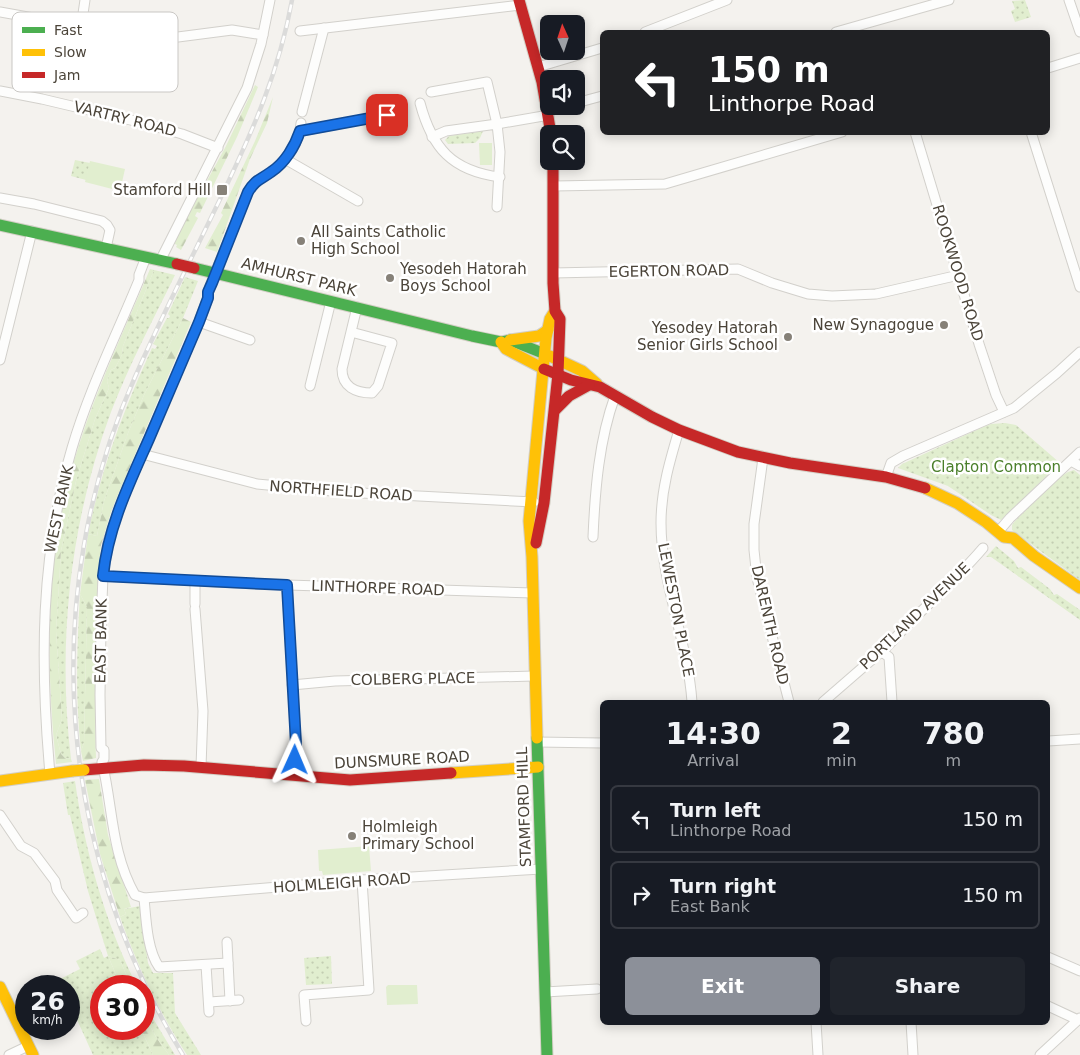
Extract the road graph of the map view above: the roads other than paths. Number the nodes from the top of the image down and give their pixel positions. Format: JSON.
{"nodes":[{"id":1,"x":270,"y":0,"type":"edge"},
{"id":2,"x":727,"y":0,"type":"edge"},
{"id":3,"x":949,"y":0,"type":"edge"},
{"id":4,"x":1069,"y":0,"type":"edge"},
{"id":5,"x":519,"y":2,"type":"edge"},
{"id":6,"x":711,"y":3,"type":"edge"},
{"id":7,"x":324,"y":28,"type":"junction"},
{"id":8,"x":650,"y":30,"type":"edge"},
{"id":9,"x":843,"y":30,"type":"edge"},
{"id":10,"x":300,"y":31,"type":"dead end"},
{"id":11,"x":1080,"y":32,"type":"edge"},
{"id":12,"x":263,"y":35,"type":"junction"},
{"id":13,"x":178,"y":37,"type":"edge"},
{"id":14,"x":600,"y":49,"type":"edge"},
{"id":15,"x":1080,"y":58,"type":"edge"},
{"id":16,"x":538,"y":67,"type":"junction"},
{"id":17,"x":1050,"y":67,"type":"edge"},
{"id":18,"x":540,"y":76,"type":"edge"},
{"id":19,"x":0,"y":91,"type":"edge"},
{"id":20,"x":431,"y":92,"type":"dead end"},
{"id":21,"x":600,"y":96,"type":"edge"},
{"id":22,"x":585,"y":100,"type":"edge"},
{"id":23,"x":420,"y":103,"type":"dead end"},
{"id":24,"x":302,"y":112,"type":"dead end"},
{"id":25,"x":540,"y":114,"type":"edge"},
{"id":26,"x":387,"y":115,"type":"dead end"},
{"id":27,"x":498,"y":124,"type":"junction"},
{"id":28,"x":832,"y":135,"type":"edge"},
{"id":29,"x":916,"y":135,"type":"edge"},
{"id":30,"x":1032,"y":135,"type":"edge"},
{"id":31,"x":432,"y":137,"type":"junction"},
{"id":32,"x":218,"y":148,"type":"junction"},
{"id":33,"x":286,"y":159,"type":"junction"},
{"id":34,"x":553,"y":170,"type":"edge"},
{"id":35,"x":500,"y":177,"type":"junction"},
{"id":36,"x":554,"y":186,"type":"junction"},
{"id":37,"x":0,"y":198,"type":"edge"},
{"id":38,"x":358,"y":201,"type":"dead end"},
{"id":39,"x":497,"y":206,"type":"dead end"},
{"id":40,"x":0,"y":225,"type":"edge"},
{"id":41,"x":32,"y":231,"type":"junction"},
{"id":42,"x":106,"y":248,"type":"junction"},
{"id":43,"x":146,"y":257,"type":"junction"},
{"id":44,"x":160,"y":260,"type":"junction"},
{"id":45,"x":216,"y":272,"type":"junction"},
{"id":46,"x":553,"y":273,"type":"junction"},
{"id":47,"x":959,"y":274,"type":"junction"},
{"id":48,"x":1080,"y":287,"type":"edge"},
{"id":49,"x":331,"y":300,"type":"junction"},
{"id":50,"x":357,"y":307,"type":"junction"},
{"id":51,"x":199,"y":322,"type":"junction"},
{"id":52,"x":554,"y":329,"type":"junction"},
{"id":53,"x":351,"y":332,"type":"junction"},
{"id":54,"x":250,"y":340,"type":"dead end"},
{"id":55,"x":506,"y":342,"type":"junction"},
{"id":56,"x":2,"y":345,"type":"edge"},
{"id":57,"x":1080,"y":352,"type":"edge"},
{"id":58,"x":545,"y":354,"type":"junction"},
{"id":59,"x":558,"y":358,"type":"junction"},
{"id":60,"x":0,"y":360,"type":"edge"},
{"id":61,"x":544,"y":369,"type":"junction"},
{"id":62,"x":558,"y":374,"type":"junction"},
{"id":63,"x":594,"y":383,"type":"junction"},
{"id":64,"x":310,"y":386,"type":"dead end"},
{"id":65,"x":615,"y":396,"type":"junction"},
{"id":66,"x":555,"y":410,"type":"junction"},
{"id":67,"x":1004,"y":412,"type":"junction"},
{"id":68,"x":679,"y":430,"type":"junction"},
{"id":69,"x":1080,"y":452,"type":"edge"},
{"id":70,"x":142,"y":454,"type":"junction"},
{"id":71,"x":534,"y":457,"type":"junction"},
{"id":72,"x":763,"y":458,"type":"junction"},
{"id":73,"x":550,"y":459,"type":"junction"},
{"id":74,"x":1071,"y":460,"type":"junction"},
{"id":75,"x":1080,"y":466,"type":"edge"},
{"id":76,"x":886,"y":477,"type":"junction"},
{"id":77,"x":530,"y":502,"type":"junction"},
{"id":78,"x":544,"y":503,"type":"junction"},
{"id":79,"x":1001,"y":534,"type":"junction"},
{"id":80,"x":593,"y":537,"type":"dead end"},
{"id":81,"x":983,"y":548,"type":"dead end"},
{"id":82,"x":532,"y":557,"type":"junction"},
{"id":83,"x":103,"y":576,"type":"junction"},
{"id":84,"x":195,"y":582,"type":"junction"},
{"id":85,"x":287,"y":585,"type":"junction"},
{"id":86,"x":532,"y":593,"type":"junction"},
{"id":87,"x":1078,"y":593,"type":"edge"},
{"id":88,"x":882,"y":652,"type":"junction"},
{"id":89,"x":534,"y":676,"type":"junction"},
{"id":90,"x":292,"y":685,"type":"junction"},
{"id":91,"x":692,"y":700,"type":"edge"},
{"id":92,"x":788,"y":700,"type":"edge"},
{"id":93,"x":825,"y":700,"type":"edge"},
{"id":94,"x":892,"y":700,"type":"edge"},
{"id":95,"x":1080,"y":739,"type":"edge"},
{"id":96,"x":1050,"y":741,"type":"edge"},
{"id":97,"x":537,"y":742,"type":"junction"},
{"id":98,"x":600,"y":743,"type":"edge"},
{"id":99,"x":103,"y":765,"type":"junction"},
{"id":100,"x":201,"y":767,"type":"junction"},
{"id":101,"x":538,"y":767,"type":"junction"},
{"id":102,"x":50,"y":774,"type":"junction"},
{"id":103,"x":294,"y":775,"type":"junction"},
{"id":104,"x":0,"y":781,"type":"edge"},
{"id":105,"x":0,"y":815,"type":"edge"},
{"id":106,"x":541,"y":868,"type":"junction"},
{"id":107,"x":362,"y":880,"type":"junction"},
{"id":108,"x":144,"y":898,"type":"junction"},
{"id":109,"x":84,"y":913,"type":"dead end"},
{"id":110,"x":227,"y":942,"type":"dead end"},
{"id":111,"x":1050,"y":958,"type":"edge"},
{"id":112,"x":228,"y":963,"type":"junction"},
{"id":113,"x":206,"y":965,"type":"junction"},
{"id":114,"x":1080,"y":972,"type":"edge"},
{"id":115,"x":0,"y":987,"type":"edge"},
{"id":116,"x":597,"y":989,"type":"dead end"},
{"id":117,"x":545,"y":992,"type":"junction"},
{"id":118,"x":209,"y":1002,"type":"junction"},
{"id":119,"x":1050,"y":1007,"type":"edge"},
{"id":120,"x":210,"y":1012,"type":"dead end"},
{"id":121,"x":1079,"y":1019,"type":"edge"},
{"id":122,"x":306,"y":1021,"type":"dead end"},
{"id":123,"x":816,"y":1025,"type":"edge"},
{"id":124,"x":911,"y":1025,"type":"edge"},
{"id":125,"x":30,"y":1050,"type":"edge"},
{"id":126,"x":9,"y":1055,"type":"edge"},
{"id":127,"x":547,"y":1055,"type":"edge"},
{"id":128,"x":818,"y":1055,"type":"edge"},
{"id":129,"x":913,"y":1055,"type":"edge"},
{"id":130,"x":1040,"y":1055,"type":"edge"}],
"edges":[{"from":1,"to":12,"type":"street"},
{"from":2,"to":6,"type":"street"},
{"from":3,"to":9,"type":"street"},
{"from":4,"to":11,"type":"street"},
{"from":5,"to":7,"type":"street"},
{"from":5,"to":16,"type":"main road"},
{"from":6,"to":8,"type":"street"},
{"from":7,"to":10,"type":"street"},
{"from":7,"to":24,"type":"street"},
{"from":12,"to":13,"type":"street"},
{"from":12,"to":32,"type":"street"},
{"from":14,"to":16,"type":"street"},
{"from":15,"to":17,"type":"street"},
{"from":16,"to":18,"type":"main road"},
{"from":19,"to":32,"type":"street","name":"VARTRY ROAD"},
{"from":20,"to":27,"type":"street"},
{"from":21,"to":22,"type":"street"},
{"from":23,"to":31,"type":"street"},
{"from":25,"to":27,"type":"street"},
{"from":26,"to":33,"type":"street"},
{"from":27,"to":31,"type":"street"},
{"from":27,"to":35,"type":"street"},
{"from":28,"to":36,"type":"street"},
{"from":29,"to":47,"type":"street","name":"ROOKWOOD ROAD"},
{"from":30,"to":48,"type":"street"},
{"from":31,"to":35,"type":"street"},
{"from":32,"to":44,"type":"street"},
{"from":33,"to":38,"type":"street"},
{"from":33,"to":45,"type":"street","name":"EAST BANK"},
{"from":34,"to":36,"type":"main road","name":"STAMFORD HILL"},
{"from":35,"to":39,"type":"street"},
{"from":36,"to":46,"type":"main road","name":"STAMFORD HILL"},
{"from":37,"to":42,"type":"street"},
{"from":40,"to":41,"type":"main road","name":"AMHURST PARK"},
{"from":41,"to":42,"type":"main road","name":"AMHURST PARK"},
{"from":41,"to":56,"type":"street"},
{"from":42,"to":43,"type":"main road","name":"AMHURST PARK"},
{"from":43,"to":44,"type":"main road","name":"AMHURST PARK"},
{"from":43,"to":102,"type":"street","name":"WEST BANK"},
{"from":44,"to":45,"type":"main road","name":"AMHURST PARK","bridge":true},
{"from":45,"to":49,"type":"main road","name":"AMHURST PARK"},
{"from":45,"to":51,"type":"street","name":"EAST BANK"},
{"from":46,"to":47,"type":"street","name":"EGERTON ROAD"},
{"from":46,"to":52,"type":"main road","name":"STAMFORD HILL"},
{"from":47,"to":67,"type":"street","name":"ROOKWOOD ROAD"},
{"from":49,"to":50,"type":"main road","name":"AMHURST PARK"},
{"from":49,"to":64,"type":"street"},
{"from":50,"to":53,"type":"street"},
{"from":50,"to":55,"type":"main road","name":"AMHURST PARK"},
{"from":51,"to":54,"type":"street"},
{"from":51,"to":70,"type":"street","name":"EAST BANK"},
{"from":52,"to":55,"type":"main road"},
{"from":52,"to":58,"type":"main road","name":"STAMFORD HILL"},
{"from":52,"to":59,"type":"main road","name":"STAMFORD HILL"},
{"from":52,"to":63,"type":"main road"},
{"from":53,"to":53,"type":"street"},
{"from":55,"to":58,"type":"main road","name":"AMHURST PARK"},
{"from":55,"to":61,"type":"main road","name":"AMHURST PARK"},
{"from":56,"to":60,"type":"street"},
{"from":57,"to":67,"type":"street"},
{"from":58,"to":59,"type":"main road"},
{"from":58,"to":61,"type":"main road","name":"STAMFORD HILL"},
{"from":59,"to":62,"type":"main road","name":"STAMFORD HILL"},
{"from":59,"to":63,"type":"main road"},
{"from":61,"to":62,"type":"main road"},
{"from":61,"to":71,"type":"main road","name":"STAMFORD HILL"},
{"from":62,"to":63,"type":"main road"},
{"from":62,"to":66,"type":"main road","name":"STAMFORD HILL"},
{"from":63,"to":65,"type":"main road"},
{"from":63,"to":66,"type":"main road"},
{"from":65,"to":68,"type":"main road"},
{"from":65,"to":80,"type":"street"},
{"from":66,"to":73,"type":"main road","name":"STAMFORD HILL"},
{"from":67,"to":76,"type":"street"},
{"from":68,"to":72,"type":"main road"},
{"from":68,"to":91,"type":"street","name":"LEWESTON PLACE"},
{"from":69,"to":74,"type":"street"},
{"from":70,"to":77,"type":"street","name":"NORTHFIELD ROAD"},
{"from":70,"to":83,"type":"street","name":"EAST BANK"},
{"from":71,"to":73,"type":"main road"},
{"from":71,"to":77,"type":"main road","name":"STAMFORD HILL"},
{"from":72,"to":76,"type":"main road"},
{"from":72,"to":92,"type":"street","name":"DARENTH ROAD"},
{"from":73,"to":78,"type":"main road","name":"STAMFORD HILL"},
{"from":74,"to":75,"type":"street"},
{"from":74,"to":79,"type":"street"},
{"from":76,"to":79,"type":"main road"},
{"from":77,"to":78,"type":"street","name":"NORTHFIELD ROAD"},
{"from":77,"to":82,"type":"main road","name":"STAMFORD HILL"},
{"from":78,"to":82,"type":"main road","name":"STAMFORD HILL"},
{"from":79,"to":87,"type":"main road"},
{"from":81,"to":88,"type":"street","name":"PORTLAND AVENUE"},
{"from":82,"to":86,"type":"main road","name":"STAMFORD HILL"},
{"from":83,"to":84,"type":"street","name":"LINTHORPE ROAD"},
{"from":83,"to":99,"type":"street","name":"EAST BANK"},
{"from":84,"to":85,"type":"street","name":"LINTHORPE ROAD"},
{"from":84,"to":100,"type":"street"},
{"from":85,"to":86,"type":"street","name":"LINTHORPE ROAD"},
{"from":85,"to":90,"type":"street"},
{"from":86,"to":89,"type":"main road","name":"STAMFORD HILL"},
{"from":88,"to":93,"type":"street","name":"PORTLAND AVENUE"},
{"from":88,"to":94,"type":"street"},
{"from":89,"to":90,"type":"street","name":"COLBERG PLACE"},
{"from":89,"to":97,"type":"main road","name":"STAMFORD HILL"},
{"from":90,"to":103,"type":"street"},
{"from":95,"to":96,"type":"street"},
{"from":97,"to":98,"type":"street"},
{"from":97,"to":101,"type":"main road","name":"STAMFORD HILL"},
{"from":99,"to":100,"type":"main road","name":"DUNSMURE ROAD"},
{"from":99,"to":102,"type":"main road","name":"DUNSMURE ROAD","bridge":true},
{"from":99,"to":108,"type":"street","name":"EAST BANK"},
{"from":100,"to":103,"type":"main road","name":"DUNSMURE ROAD"},
{"from":101,"to":103,"type":"main road","name":"DUNSMURE ROAD"},
{"from":101,"to":106,"type":"main road","name":"STAMFORD HILL"},
{"from":102,"to":104,"type":"main road","name":"DUNSMURE ROAD"},
{"from":105,"to":109,"type":"street"},
{"from":106,"to":107,"type":"street","name":"HOLMLEIGH ROAD"},
{"from":106,"to":117,"type":"main road","name":"STAMFORD HILL"},
{"from":107,"to":108,"type":"street","name":"HOLMLEIGH ROAD"},
{"from":107,"to":122,"type":"street"},
{"from":108,"to":113,"type":"street"},
{"from":110,"to":112,"type":"street"},
{"from":111,"to":114,"type":"street"},
{"from":112,"to":113,"type":"street"},
{"from":112,"to":118,"type":"street"},
{"from":113,"to":118,"type":"street"},
{"from":115,"to":125,"type":"main road"},
{"from":116,"to":117,"type":"street"},
{"from":117,"to":127,"type":"main road","name":"STAMFORD HILL"},
{"from":118,"to":120,"type":"street"},
{"from":119,"to":121,"type":"street"},
{"from":121,"to":130,"type":"street"},
{"from":123,"to":128,"type":"street"},
{"from":124,"to":129,"type":"street"},
{"from":125,"to":126,"type":"street"}]}
